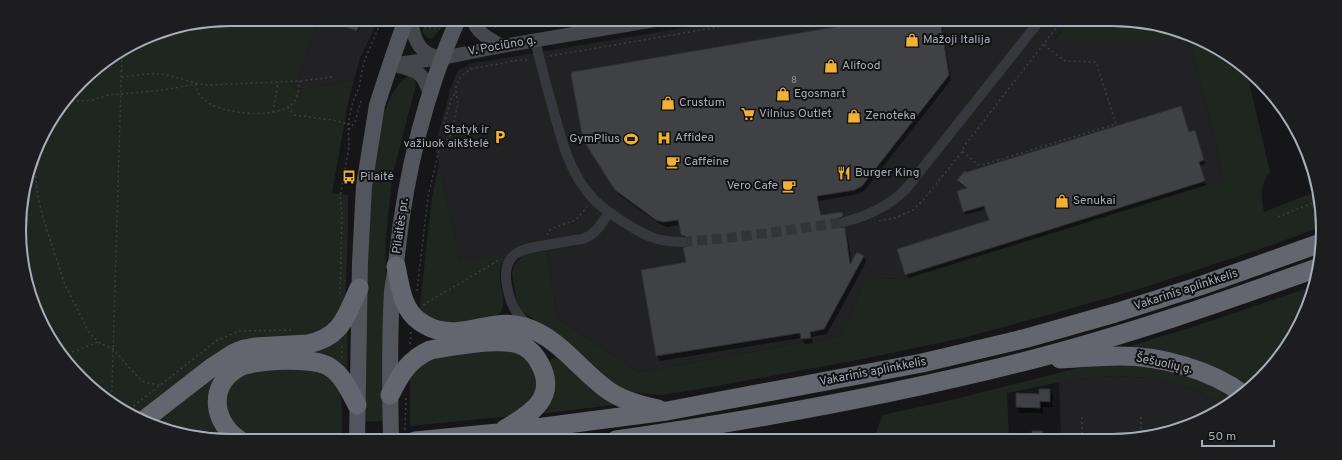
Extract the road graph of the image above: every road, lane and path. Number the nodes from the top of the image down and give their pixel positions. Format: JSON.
{"nodes":[{"id":1,"x":380,"y":26,"type":"edge"},
{"id":2,"x":406,"y":26,"type":"edge"},
{"id":3,"x":410,"y":26,"type":"edge"},
{"id":4,"x":454,"y":26,"type":"edge"},
{"id":5,"x":477,"y":26,"type":"edge"},
{"id":6,"x":489,"y":26,"type":"edge"},
{"id":7,"x":503,"y":26,"type":"edge"},
{"id":8,"x":619,"y":26,"type":"edge"},
{"id":9,"x":724,"y":26,"type":"edge"},
{"id":10,"x":1035,"y":26,"type":"edge"},
{"id":11,"x":1058,"y":26,"type":"edge"},
{"id":12,"x":535,"y":40,"type":"junction"},
{"id":13,"x":1044,"y":44,"type":"junction"},
{"id":14,"x":502,"y":46,"type":"junction"},
{"id":15,"x":467,"y":53,"type":"junction"},
{"id":16,"x":122,"y":57,"type":"edge"},
{"id":17,"x":442,"y":58,"type":"junction"},
{"id":18,"x":539,"y":58,"type":"junction"},
{"id":19,"x":390,"y":65,"type":"junction"},
{"id":20,"x":470,"y":69,"type":"junction"},
{"id":21,"x":122,"y":77,"type":"junction"},
{"id":22,"x":333,"y":77,"type":"dead end"},
{"id":23,"x":300,"y":81,"type":"junction"},
{"id":24,"x":278,"y":82,"type":"junction"},
{"id":25,"x":196,"y":84,"type":"junction"},
{"id":26,"x":456,"y":92,"type":"junction"},
{"id":27,"x":121,"y":94,"type":"junction"},
{"id":28,"x":430,"y":94,"type":"junction"},
{"id":29,"x":361,"y":101,"type":"dead end"},
{"id":30,"x":72,"y":102,"type":"edge"},
{"id":31,"x":288,"y":107,"type":"junction"},
{"id":32,"x":272,"y":112,"type":"junction"},
{"id":33,"x":348,"y":124,"type":"junction"},
{"id":34,"x":444,"y":124,"type":"dead end"},
{"id":35,"x":353,"y":125,"type":"junction"},
{"id":36,"x":349,"y":130,"type":"junction"},
{"id":37,"x":962,"y":151,"type":"junction"},
{"id":38,"x":35,"y":170,"type":"edge"},
{"id":39,"x":1314,"y":202,"type":"edge"},
{"id":40,"x":609,"y":213,"type":"junction"},
{"id":41,"x":1278,"y":217,"type":"dead end"},
{"id":42,"x":878,"y":221,"type":"dead end"},
{"id":43,"x":844,"y":222,"type":"tunnel mouth"},
{"id":44,"x":682,"y":242,"type":"tunnel mouth"},
{"id":45,"x":1316,"y":245,"type":"edge"},
{"id":46,"x":396,"y":266,"type":"junction"},
{"id":47,"x":1312,"y":270,"type":"edge"},
{"id":48,"x":359,"y":288,"type":"junction"},
{"id":49,"x":416,"y":292,"type":"dead end"},
{"id":50,"x":434,"y":298,"type":"dead end"},
{"id":51,"x":509,"y":300,"type":"junction"},
{"id":52,"x":340,"y":301,"type":"dead end"},
{"id":53,"x":417,"y":311,"type":"junction"},
{"id":54,"x":493,"y":325,"type":"junction"},
{"id":55,"x":341,"y":326,"type":"junction"},
{"id":56,"x":532,"y":330,"type":"junction"},
{"id":57,"x":98,"y":342,"type":"junction"},
{"id":58,"x":113,"y":349,"type":"junction"},
{"id":59,"x":68,"y":354,"type":"edge"},
{"id":60,"x":342,"y":359,"type":"dead end"},
{"id":61,"x":1031,"y":360,"type":"junction"},
{"id":62,"x":408,"y":365,"type":"junction"},
{"id":63,"x":159,"y":385,"type":"dead end"},
{"id":64,"x":1238,"y":391,"type":"edge"},
{"id":65,"x":111,"y":396,"type":"edge"},
{"id":66,"x":395,"y":403,"type":"junction"},
{"id":67,"x":357,"y":408,"type":"junction"},
{"id":68,"x":667,"y":411,"type":"junction"},
{"id":69,"x":148,"y":417,"type":"edge"},
{"id":70,"x":1082,"y":417,"type":"dead end"},
{"id":71,"x":1141,"y":417,"type":"dead end"},
{"id":72,"x":703,"y":427,"type":"junction"},
{"id":73,"x":1141,"y":432,"type":"edge"},
{"id":74,"x":498,"y":433,"type":"junction"},
{"id":75,"x":230,"y":434,"type":"edge"},
{"id":76,"x":357,"y":434,"type":"edge"},
{"id":77,"x":392,"y":434,"type":"edge"},
{"id":78,"x":409,"y":434,"type":"edge"},
{"id":79,"x":476,"y":434,"type":"edge"},
{"id":80,"x":656,"y":434,"type":"edge"},
{"id":81,"x":687,"y":434,"type":"edge"},
{"id":82,"x":1082,"y":434,"type":"edge"}],
"edges":[{"from":1,"to":33,"type":"path"},
{"from":2,"to":19,"type":"main road"},
{"from":3,"to":17,"type":"main road"},
{"from":4,"to":17,"type":"main road","name":"Pilaitės pr."},
{"from":5,"to":14,"type":"main road"},
{"from":6,"to":7,"type":"path"},
{"from":8,"to":12,"type":"main road","name":"V. Pociūno g."},
{"from":9,"to":18,"type":"path"},
{"from":10,"to":43,"type":"street"},
{"from":11,"to":13,"type":"path"},
{"from":12,"to":14,"type":"main road","name":"V. Pociūno g."},
{"from":12,"to":18,"type":"street"},
{"from":13,"to":37,"type":"path"},
{"from":13,"to":37,"type":"path"},
{"from":14,"to":15,"type":"main road","name":"V. Pociūno g."},
{"from":15,"to":17,"type":"main road","name":"V. Pociūno g."},
{"from":15,"to":20,"type":"path"},
{"from":16,"to":21,"type":"path"},
{"from":17,"to":19,"type":"main road","name":"V. Pociūno g."},
{"from":17,"to":28,"type":"main road","name":"Pilaitės pr."},
{"from":18,"to":20,"type":"path"},
{"from":18,"to":40,"type":"street"},
{"from":19,"to":28,"type":"main road"},
{"from":19,"to":48,"type":"main road"},
{"from":20,"to":26,"type":"path"},
{"from":21,"to":25,"type":"path"},
{"from":21,"to":27,"type":"path"},
{"from":22,"to":23,"type":"path"},
{"from":23,"to":24,"type":"path"},
{"from":23,"to":31,"type":"path"},
{"from":24,"to":25,"type":"path"},
{"from":24,"to":32,"type":"path"},
{"from":25,"to":27,"type":"path"},
{"from":25,"to":32,"type":"path"},
{"from":26,"to":34,"type":"path"},
{"from":26,"to":49,"type":"path"},
{"from":27,"to":30,"type":"path"},
{"from":27,"to":58,"type":"path"},
{"from":28,"to":46,"type":"main road","name":"Pilaitės pr."},
{"from":29,"to":35,"type":"path"},
{"from":31,"to":32,"type":"path"},
{"from":31,"to":33,"type":"path"},
{"from":33,"to":35,"type":"path"},
{"from":33,"to":36,"type":"path"},
{"from":35,"to":36,"type":"path"},
{"from":36,"to":52,"type":"path"},
{"from":37,"to":42,"type":"path"},
{"from":38,"to":57,"type":"path"},
{"from":39,"to":41,"type":"path"},
{"from":40,"to":44,"type":"street"},
{"from":40,"to":51,"type":"street"},
{"from":45,"to":68,"type":"highway","name":"Vakarinis aplinkkelis"},
{"from":46,"to":53,"type":"highway"},
{"from":46,"to":66,"type":"main road","name":"Pilaitės pr."},
{"from":47,"to":61,"type":"highway","name":"Vakarinis aplinkkelis"},
{"from":48,"to":55,"type":"highway"},
{"from":48,"to":67,"type":"main road"},
{"from":50,"to":53,"type":"path"},
{"from":51,"to":54,"type":"street"},
{"from":51,"to":56,"type":"street"},
{"from":53,"to":54,"type":"highway"},
{"from":53,"to":62,"type":"path"},
{"from":54,"to":56,"type":"highway"},
{"from":55,"to":60,"type":"path"},
{"from":55,"to":69,"type":"highway"},
{"from":56,"to":68,"type":"highway"},
{"from":57,"to":58,"type":"path"},
{"from":57,"to":59,"type":"path"},
{"from":58,"to":63,"type":"path"},
{"from":58,"to":65,"type":"path"},
{"from":61,"to":64,"type":"highway","name":"Šešuolių g."},
{"from":61,"to":72,"type":"highway","name":"Vakarinis aplinkkelis"},
{"from":62,"to":66,"type":"highway"},
{"from":62,"to":74,"type":"highway"},
{"from":66,"to":77,"type":"main road","name":"Pilaitės pr."},
{"from":66,"to":78,"type":"path"},
{"from":67,"to":75,"type":"highway"},
{"from":67,"to":76,"type":"main road"},
{"from":68,"to":74,"type":"highway","name":"Vakarinis aplinkkelis"},
{"from":70,"to":82,"type":"path"},
{"from":71,"to":73,"type":"path"},
{"from":72,"to":80,"type":"highway","name":"Vakarinis aplinkkelis"},
{"from":72,"to":81,"type":"highway"},
{"from":74,"to":79,"type":"highway","name":"Vakarinis aplinkkelis"}]}
